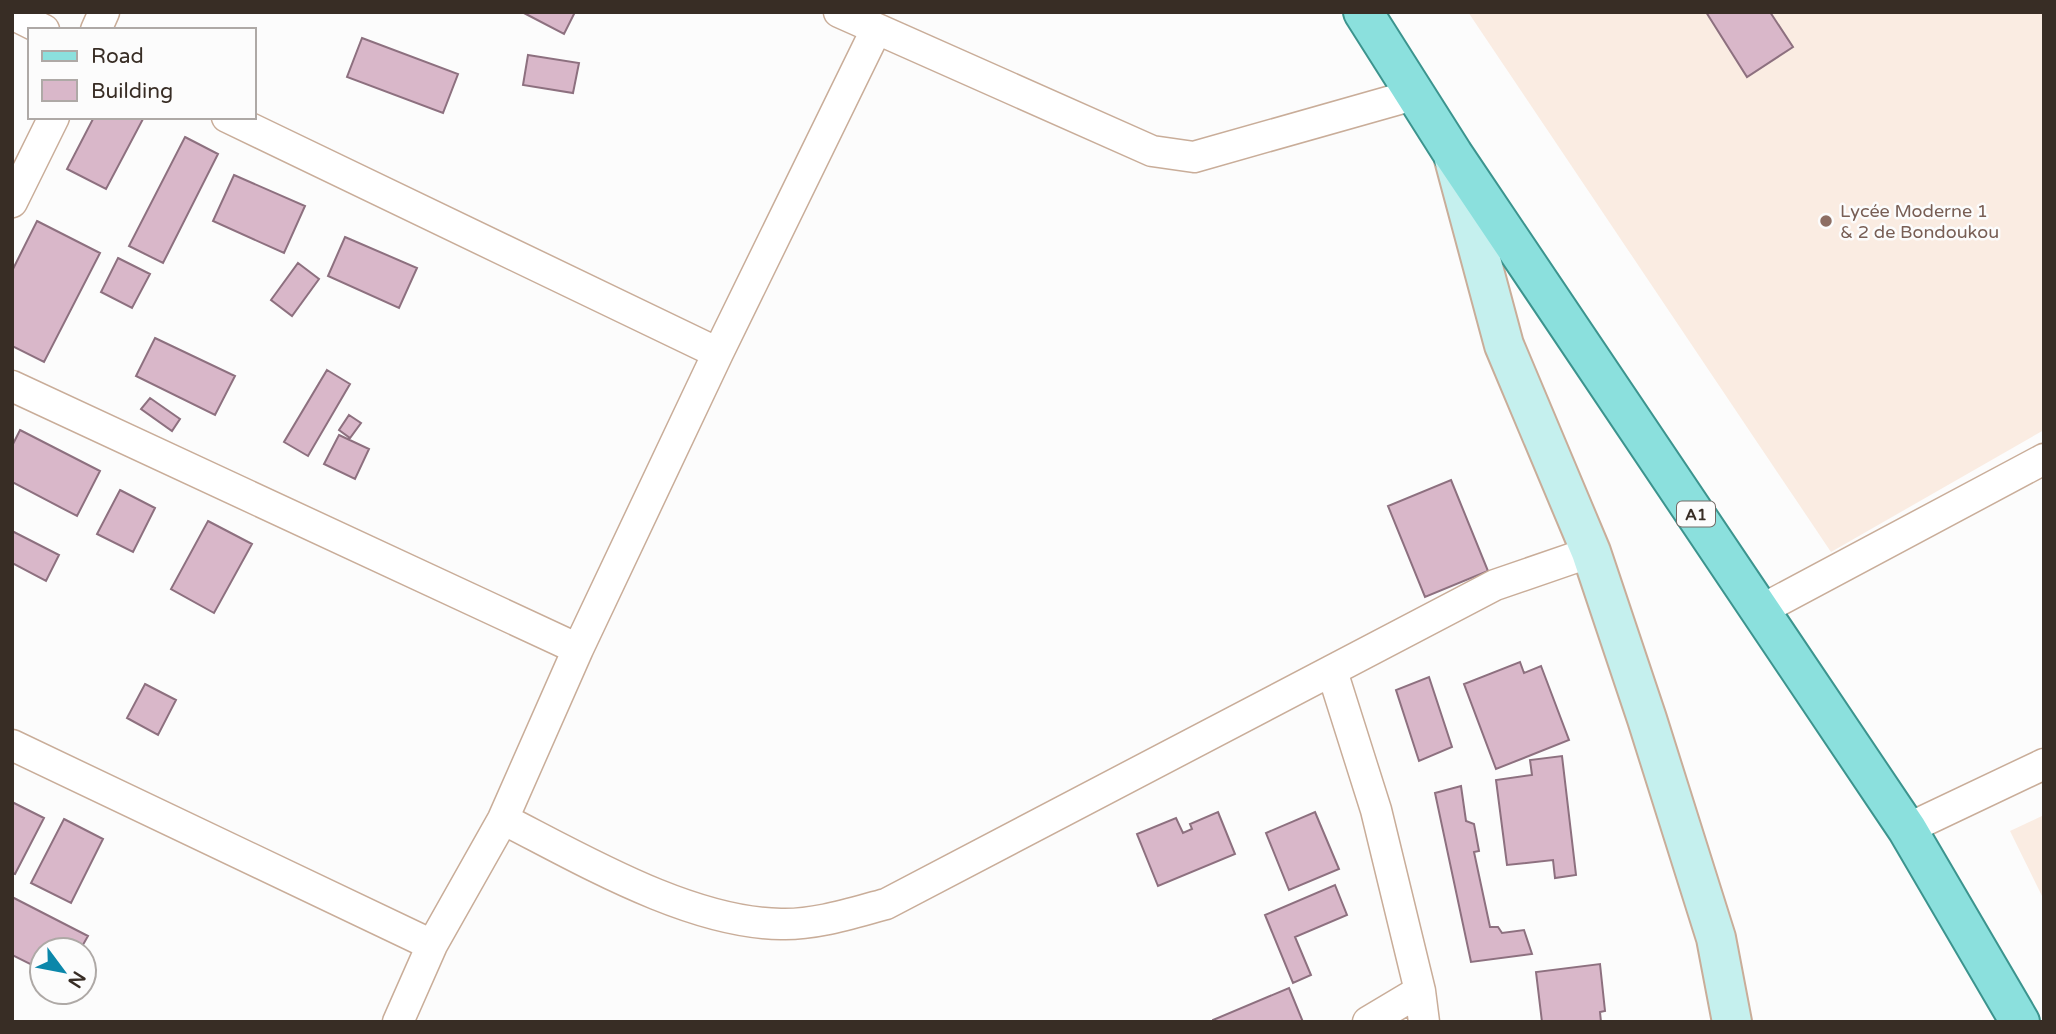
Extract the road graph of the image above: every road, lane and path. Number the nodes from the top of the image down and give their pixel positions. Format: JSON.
{"nodes":[{"id":1,"x":104,"y":12,"type":"edge"},
{"id":2,"x":839,"y":12,"type":"edge"},
{"id":3,"x":1363,"y":12,"type":"edge"},
{"id":4,"x":12,"y":14,"type":"edge"},
{"id":5,"x":40,"y":28,"type":"edge"},
{"id":6,"x":97,"y":28,"type":"edge"},
{"id":7,"x":876,"y":30,"type":"junction"},
{"id":8,"x":1413,"y":95,"type":"junction"},
{"id":9,"x":53,"y":119,"type":"edge"},
{"id":10,"x":231,"y":119,"type":"edge"},
{"id":11,"x":1452,"y":155,"type":"junction"},
{"id":12,"x":12,"y":202,"type":"edge"},
{"id":13,"x":718,"y":353,"type":"junction"},
{"id":14,"x":12,"y":386,"type":"edge"},
{"id":15,"x":2044,"y":459,"type":"edge"},
{"id":16,"x":1591,"y":552,"type":"junction"},
{"id":17,"x":1761,"y":610,"type":"junction"},
{"id":18,"x":578,"y":649,"type":"junction"},
{"id":19,"x":1332,"y":670,"type":"junction"},
{"id":20,"x":12,"y":745,"type":"edge"},
{"id":21,"x":2044,"y":764,"type":"edge"},
{"id":22,"x":503,"y":819,"type":"junction"},
{"id":23,"x":1907,"y":829,"type":"junction"},
{"id":24,"x":432,"y":945,"type":"junction"},
{"id":25,"x":1420,"y":991,"type":"junction"},
{"id":26,"x":398,"y":1022,"type":"edge"},
{"id":27,"x":1368,"y":1022,"type":"edge"},
{"id":28,"x":1424,"y":1022,"type":"edge"},
{"id":29,"x":1732,"y":1022,"type":"edge"},
{"id":30,"x":2020,"y":1022,"type":"edge"}],
"edges":[{"from":1,"to":6,"type":"street"},
{"from":2,"to":7,"type":"street"},
{"from":3,"to":8,"type":"main road","number":"A1"},
{"from":4,"to":5,"type":"street"},
{"from":7,"to":8,"type":"street"},
{"from":7,"to":13,"type":"street"},
{"from":8,"to":11,"type":"main road","number":"A1"},
{"from":9,"to":12,"type":"street"},
{"from":10,"to":13,"type":"street"},
{"from":11,"to":16,"type":"street"},
{"from":11,"to":17,"type":"main road","number":"A1"},
{"from":13,"to":18,"type":"street"},
{"from":14,"to":18,"type":"street"},
{"from":15,"to":17,"type":"street"},
{"from":16,"to":19,"type":"street"},
{"from":16,"to":29,"type":"street"},
{"from":17,"to":23,"type":"main road","number":"A1"},
{"from":18,"to":22,"type":"street"},
{"from":19,"to":22,"type":"street"},
{"from":19,"to":25,"type":"street"},
{"from":20,"to":24,"type":"street"},
{"from":21,"to":23,"type":"street"},
{"from":22,"to":24,"type":"street"},
{"from":23,"to":30,"type":"main road","number":"A1"},
{"from":24,"to":26,"type":"street"},
{"from":25,"to":27,"type":"street"},
{"from":25,"to":28,"type":"street"}]}
